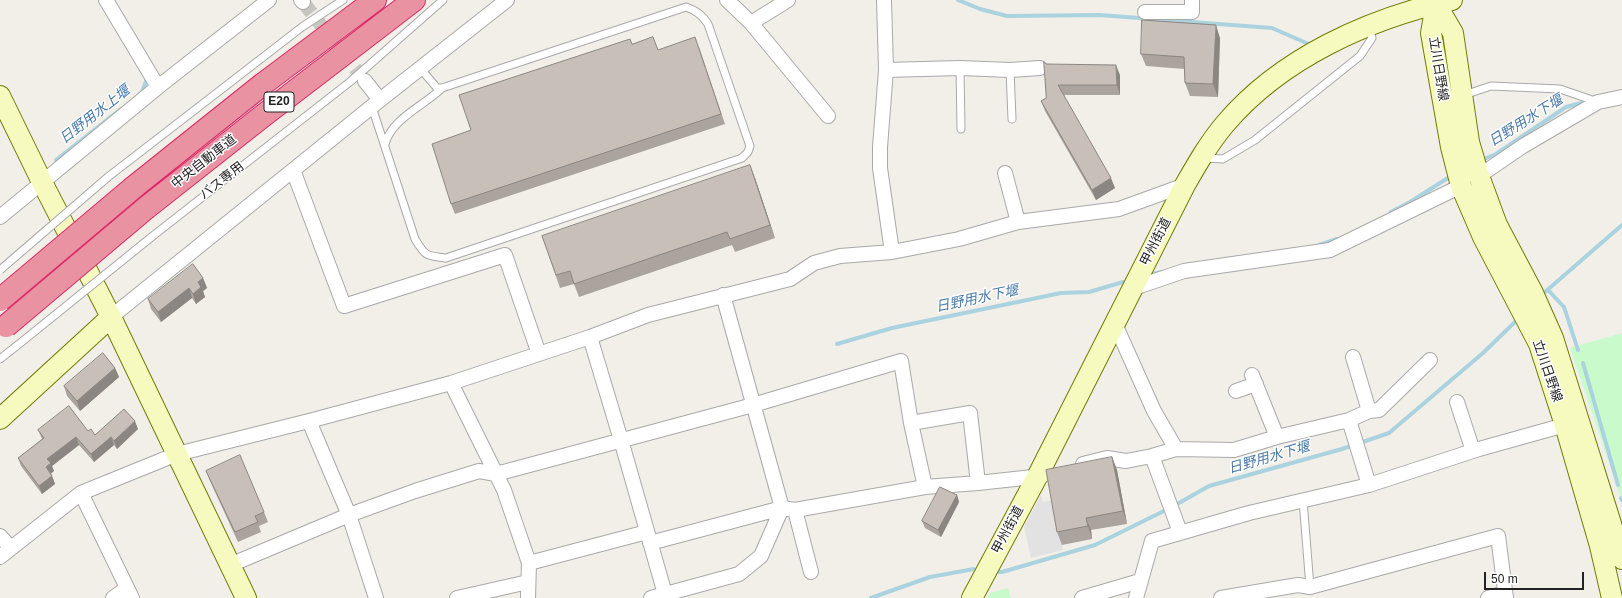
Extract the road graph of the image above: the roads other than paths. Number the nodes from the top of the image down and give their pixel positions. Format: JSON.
{"nodes":[{"id":1,"x":106,"y":0,"type":"edge"},
{"id":2,"x":269,"y":0,"type":"edge"},
{"id":3,"x":343,"y":0,"type":"edge"},
{"id":4,"x":375,"y":0,"type":"edge"},
{"id":5,"x":414,"y":0,"type":"edge"},
{"id":6,"x":443,"y":0,"type":"edge"},
{"id":7,"x":507,"y":0,"type":"edge"},
{"id":8,"x":727,"y":0,"type":"edge"},
{"id":9,"x":788,"y":0,"type":"edge"},
{"id":10,"x":884,"y":0,"type":"edge"},
{"id":11,"x":1192,"y":0,"type":"edge"},
{"id":12,"x":1444,"y":2,"type":"edge"},
{"id":13,"x":1145,"y":12,"type":"dead end"},
{"id":14,"x":751,"y":23,"type":"junction"},
{"id":15,"x":1369,"y":27,"type":"junction"},
{"id":16,"x":420,"y":68,"type":"junction"},
{"id":17,"x":960,"y":68,"type":"junction"},
{"id":18,"x":1040,"y":68,"type":"dead end"},
{"id":19,"x":886,"y":70,"type":"junction"},
{"id":20,"x":1010,"y":70,"type":"junction"},
{"id":21,"x":152,"y":77,"type":"junction"},
{"id":22,"x":365,"y":81,"type":"tunnel mouth"},
{"id":23,"x":442,"y":88,"type":"junction"},
{"id":24,"x":0,"y":96,"type":"edge"},
{"id":25,"x":1463,"y":96,"type":"junction"},
{"id":26,"x":1622,"y":97,"type":"edge"},
{"id":27,"x":1598,"y":102,"type":"junction"},
{"id":28,"x":376,"y":103,"type":"junction"},
{"id":29,"x":828,"y":116,"type":"dead end"},
{"id":30,"x":1012,"y":119,"type":"dead end"},
{"id":31,"x":961,"y":129,"type":"dead end"},
{"id":32,"x":385,"y":144,"type":"junction"},
{"id":33,"x":1201,"y":158,"type":"junction"},
{"id":34,"x":293,"y":170,"type":"junction"},
{"id":35,"x":1005,"y":174,"type":"dead end"},
{"id":36,"x":1479,"y":176,"type":"junction"},
{"id":37,"x":42,"y":182,"type":"junction"},
{"id":38,"x":1185,"y":185,"type":"junction"},
{"id":39,"x":1461,"y":186,"type":"junction"},
{"id":40,"x":0,"y":217,"type":"edge"},
{"id":41,"x":1018,"y":222,"type":"junction"},
{"id":42,"x":892,"y":252,"type":"junction"},
{"id":43,"x":0,"y":270,"type":"edge"},
{"id":44,"x":1131,"y":289,"type":"junction"},
{"id":45,"x":723,"y":295,"type":"junction"},
{"id":46,"x":0,"y":300,"type":"edge"},
{"id":47,"x":111,"y":318,"type":"junction"},
{"id":48,"x":1115,"y":324,"type":"junction"},
{"id":49,"x":3,"y":329,"type":"edge"},
{"id":50,"x":590,"y":337,"type":"junction"},
{"id":51,"x":1546,"y":341,"type":"junction"},
{"id":52,"x":539,"y":354,"type":"junction"},
{"id":53,"x":1353,"y":357,"type":"dead end"},
{"id":54,"x":0,"y":359,"type":"edge"},
{"id":55,"x":1430,"y":360,"type":"dead end"},
{"id":56,"x":451,"y":383,"type":"junction"},
{"id":57,"x":1236,"y":391,"type":"dead end"},
{"id":58,"x":1457,"y":402,"type":"dead end"},
{"id":59,"x":753,"y":405,"type":"junction"},
{"id":60,"x":1369,"y":411,"type":"junction"},
{"id":61,"x":0,"y":419,"type":"edge"},
{"id":62,"x":1349,"y":420,"type":"junction"},
{"id":63,"x":309,"y":421,"type":"junction"},
{"id":64,"x":911,"y":423,"type":"junction"},
{"id":65,"x":1565,"y":425,"type":"junction"},
{"id":66,"x":1277,"y":438,"type":"junction"},
{"id":67,"x":621,"y":440,"type":"junction"},
{"id":68,"x":1176,"y":449,"type":"junction"},
{"id":69,"x":1473,"y":451,"type":"junction"},
{"id":70,"x":177,"y":454,"type":"junction"},
{"id":71,"x":1152,"y":456,"type":"junction"},
{"id":72,"x":1072,"y":468,"type":"edge"},
{"id":73,"x":1058,"y":472,"type":"edge"},
{"id":74,"x":496,"y":474,"type":"junction"},
{"id":75,"x":1037,"y":477,"type":"junction"},
{"id":76,"x":978,"y":483,"type":"junction"},
{"id":77,"x":1369,"y":484,"type":"junction"},
{"id":78,"x":925,"y":487,"type":"junction"},
{"id":79,"x":81,"y":493,"type":"junction"},
{"id":80,"x":1303,"y":500,"type":"junction"},
{"id":81,"x":788,"y":509,"type":"junction"},
{"id":82,"x":348,"y":515,"type":"junction"},
{"id":83,"x":1180,"y":532,"type":"junction"},
{"id":84,"x":0,"y":536,"type":"edge"},
{"id":85,"x":649,"y":537,"type":"junction"},
{"id":86,"x":11,"y":548,"type":"junction"},
{"id":87,"x":0,"y":557,"type":"edge"},
{"id":88,"x":1622,"y":559,"type":"edge"},
{"id":89,"x":529,"y":563,"type":"junction"},
{"id":90,"x":230,"y":566,"type":"junction"},
{"id":91,"x":811,"y":572,"type":"dead end"},
{"id":92,"x":1140,"y":581,"type":"junction"},
{"id":93,"x":528,"y":582,"type":"junction"},
{"id":94,"x":1312,"y":592,"type":"edge"},
{"id":95,"x":129,"y":593,"type":"edge"},
{"id":96,"x":665,"y":594,"type":"junction"},
{"id":97,"x":1505,"y":595,"type":"edge"},
{"id":98,"x":113,"y":598,"type":"edge"},
{"id":99,"x":246,"y":598,"type":"edge"},
{"id":100,"x":376,"y":598,"type":"edge"},
{"id":101,"x":457,"y":598,"type":"edge"},
{"id":102,"x":528,"y":598,"type":"edge"},
{"id":103,"x":651,"y":598,"type":"edge"},
{"id":104,"x":972,"y":598,"type":"edge"},
{"id":105,"x":1082,"y":598,"type":"edge"},
{"id":106,"x":1136,"y":598,"type":"edge"},
{"id":107,"x":1221,"y":598,"type":"edge"},
{"id":108,"x":1488,"y":598,"type":"edge"},
{"id":109,"x":1612,"y":598,"type":"edge"}],
"edges":[{"from":1,"to":21,"type":"street"},
{"from":2,"to":21,"type":"street"},
{"from":3,"to":43,"type":"lane","bridge":true},
{"from":4,"to":46,"type":"highway","name":"中央自動車道","number":"E20","bridge":true},
{"from":5,"to":49,"type":"highway","name":"中央自動車道","number":"E20","bridge":true},
{"from":6,"to":54,"type":"lane","name":"バス専用","bridge":true},
{"from":7,"to":16,"type":"street"},
{"from":8,"to":14,"type":"street"},
{"from":9,"to":14,"type":"street"},
{"from":10,"to":19,"type":"street"},
{"from":11,"to":13,"type":"street"},
{"from":12,"to":15,"type":"main road","name":"甲州街道"},
{"from":12,"to":25,"type":"main road","name":"立川日野線"},
{"from":12,"to":39,"type":"main road","name":"立川日野線"},
{"from":14,"to":29,"type":"street"},
{"from":15,"to":33,"type":"main road","name":"甲州街道"},
{"from":15,"to":33,"type":"lane"},
{"from":16,"to":23,"type":"lane"},
{"from":16,"to":28,"type":"street"},
{"from":17,"to":19,"type":"street"},
{"from":17,"to":20,"type":"street"},
{"from":17,"to":31,"type":"lane"},
{"from":18,"to":20,"type":"street"},
{"from":19,"to":42,"type":"street"},
{"from":20,"to":30,"type":"lane"},
{"from":21,"to":37,"type":"street"},
{"from":22,"to":28,"type":"street"},
{"from":23,"to":32,"type":"lane"},
{"from":23,"to":32,"type":"lane"},
{"from":24,"to":37,"type":"main road"},
{"from":25,"to":27,"type":"lane"},
{"from":25,"to":36,"type":"main road","name":"立川日野線"},
{"from":26,"to":27,"type":"street"},
{"from":27,"to":36,"type":"street"},
{"from":28,"to":32,"type":"lane"},
{"from":28,"to":34,"type":"street"},
{"from":33,"to":38,"type":"main road","name":"甲州街道"},
{"from":34,"to":47,"type":"street"},
{"from":34,"to":52,"type":"street"},
{"from":35,"to":41,"type":"street"},
{"from":36,"to":51,"type":"main road","name":"立川日野線"},
{"from":37,"to":40,"type":"street"},
{"from":37,"to":47,"type":"main road"},
{"from":38,"to":41,"type":"street"},
{"from":38,"to":44,"type":"main road","name":"甲州街道"},
{"from":39,"to":44,"type":"street"},
{"from":39,"to":51,"type":"main road","name":"立川日野線"},
{"from":41,"to":42,"type":"street"},
{"from":42,"to":45,"type":"street"},
{"from":44,"to":48,"type":"main road","name":"甲州街道"},
{"from":45,"to":50,"type":"street"},
{"from":45,"to":59,"type":"street"},
{"from":47,"to":61,"type":"main road"},
{"from":47,"to":70,"type":"main road"},
{"from":48,"to":68,"type":"street"},
{"from":48,"to":75,"type":"main road","name":"甲州街道"},
{"from":50,"to":52,"type":"street"},
{"from":50,"to":67,"type":"street"},
{"from":51,"to":65,"type":"main road","name":"立川日野線"},
{"from":51,"to":88,"type":"main road","name":"立川日野線"},
{"from":52,"to":56,"type":"street"},
{"from":53,"to":60,"type":"street"},
{"from":55,"to":60,"type":"street"},
{"from":56,"to":63,"type":"street"},
{"from":56,"to":74,"type":"street"},
{"from":57,"to":66,"type":"street"},
{"from":58,"to":69,"type":"street"},
{"from":59,"to":64,"type":"street"},
{"from":59,"to":67,"type":"street"},
{"from":59,"to":81,"type":"street"},
{"from":60,"to":62,"type":"street"},
{"from":62,"to":66,"type":"street"},
{"from":62,"to":77,"type":"street"},
{"from":63,"to":70,"type":"street"},
{"from":63,"to":82,"type":"street"},
{"from":64,"to":76,"type":"street"},
{"from":64,"to":78,"type":"street"},
{"from":65,"to":69,"type":"street"},
{"from":65,"to":109,"type":"main road","name":"立川日野線"},
{"from":66,"to":68,"type":"street"},
{"from":67,"to":74,"type":"street"},
{"from":67,"to":85,"type":"street"},
{"from":68,"to":71,"type":"street"},
{"from":69,"to":77,"type":"street"},
{"from":70,"to":79,"type":"street"},
{"from":70,"to":90,"type":"main road"},
{"from":71,"to":72,"type":"street"},
{"from":71,"to":83,"type":"street"},
{"from":73,"to":75,"type":"street"},
{"from":74,"to":82,"type":"street"},
{"from":74,"to":89,"type":"street"},
{"from":75,"to":76,"type":"street"},
{"from":75,"to":104,"type":"main road","name":"甲州街道"},
{"from":76,"to":78,"type":"street"},
{"from":77,"to":80,"type":"street"},
{"from":78,"to":81,"type":"street"},
{"from":79,"to":86,"type":"street"},
{"from":79,"to":95,"type":"street"},
{"from":80,"to":83,"type":"street"},
{"from":80,"to":94,"type":"lane"},
{"from":81,"to":85,"type":"street"},
{"from":81,"to":91,"type":"street"},
{"from":81,"to":96,"type":"street"},
{"from":82,"to":90,"type":"street"},
{"from":82,"to":100,"type":"street"},
{"from":83,"to":92,"type":"street"},
{"from":84,"to":86,"type":"street"},
{"from":85,"to":89,"type":"street"},
{"from":85,"to":96,"type":"street"},
{"from":86,"to":87,"type":"street"},
{"from":89,"to":93,"type":"street"},
{"from":90,"to":99,"type":"main road"},
{"from":92,"to":105,"type":"street"},
{"from":92,"to":106,"type":"street"},
{"from":93,"to":101,"type":"street"},
{"from":93,"to":102,"type":"street"},
{"from":94,"to":97,"type":"street"},
{"from":94,"to":107,"type":"street"},
{"from":95,"to":98,"type":"street"},
{"from":96,"to":103,"type":"street"},
{"from":97,"to":108,"type":"street"}]}
